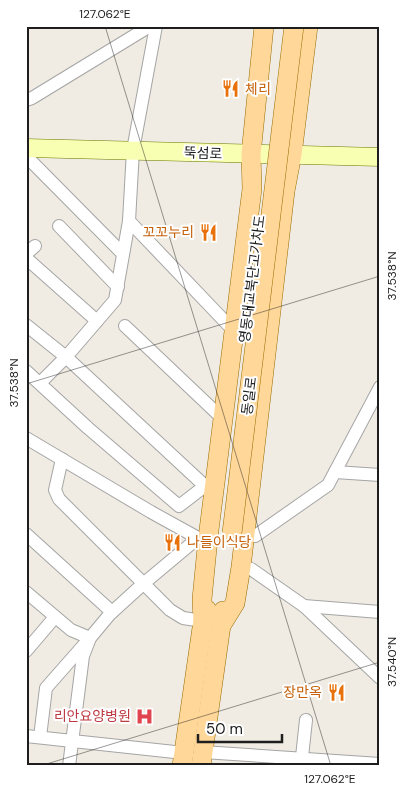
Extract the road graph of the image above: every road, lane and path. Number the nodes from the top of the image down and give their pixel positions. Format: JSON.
{"nodes":[{"id":1,"x":150,"y":26,"type":"edge"},
{"id":2,"x":156,"y":26,"type":"edge"},
{"id":3,"x":264,"y":26,"type":"edge"},
{"id":4,"x":283,"y":26,"type":"edge"},
{"id":5,"x":294,"y":26,"type":"edge"},
{"id":6,"x":320,"y":26,"type":"edge"},
{"id":7,"x":307,"y":35,"type":"edge"},
{"id":8,"x":26,"y":100,"type":"edge"},
{"id":9,"x":26,"y":148,"type":"edge"},
{"id":10,"x":133,"y":150,"type":"junction"},
{"id":11,"x":251,"y":154,"type":"junction"},
{"id":12,"x":292,"y":154,"type":"junction"},
{"id":13,"x":26,"y":156,"type":"edge"},
{"id":14,"x":380,"y":157,"type":"edge"},
{"id":15,"x":129,"y":221,"type":"junction"},
{"id":16,"x":59,"y":226,"type":"dead end"},
{"id":17,"x":123,"y":254,"type":"junction"},
{"id":18,"x":26,"y":258,"type":"edge"},
{"id":19,"x":118,"y":288,"type":"junction"},
{"id":20,"x":97,"y":321,"type":"junction"},
{"id":21,"x":26,"y":325,"type":"edge"},
{"id":22,"x":125,"y":326,"type":"dead end"},
{"id":23,"x":234,"y":331,"type":"junction"},
{"id":24,"x":66,"y":357,"type":"junction"},
{"id":25,"x":26,"y":371,"type":"edge"},
{"id":26,"x":40,"y":383,"type":"junction"},
{"id":27,"x":380,"y":387,"type":"edge"},
{"id":28,"x":223,"y":419,"type":"junction"},
{"id":29,"x":26,"y":438,"type":"edge"},
{"id":30,"x":62,"y":459,"type":"junction"},
{"id":31,"x":335,"y":472,"type":"junction"},
{"id":32,"x":380,"y":475,"type":"edge"},
{"id":33,"x":210,"y":486,"type":"junction"},
{"id":34,"x":26,"y":534,"type":"edge"},
{"id":35,"x":221,"y":535,"type":"junction"},
{"id":36,"x":241,"y":567,"type":"junction"},
{"id":37,"x":143,"y":584,"type":"junction"},
{"id":38,"x":26,"y":592,"type":"edge"},
{"id":39,"x":304,"y":606,"type":"junction"},
{"id":40,"x":112,"y":612,"type":"junction"},
{"id":41,"x":380,"y":612,"type":"edge"},
{"id":42,"x":55,"y":617,"type":"junction"},
{"id":43,"x":203,"y":621,"type":"junction"},
{"id":44,"x":222,"y":624,"type":"junction"},
{"id":45,"x":90,"y":638,"type":"junction"},
{"id":46,"x":26,"y":651,"type":"edge"},
{"id":47,"x":380,"y":678,"type":"edge"},
{"id":48,"x":306,"y":720,"type":"dead end"},
{"id":49,"x":26,"y":736,"type":"edge"},
{"id":50,"x":40,"y":737,"type":"junction"},
{"id":51,"x":72,"y":742,"type":"junction"},
{"id":52,"x":183,"y":759,"type":"edge"},
{"id":53,"x":202,"y":759,"type":"edge"},
{"id":54,"x":301,"y":762,"type":"edge"},
{"id":55,"x":380,"y":764,"type":"edge"},
{"id":56,"x":69,"y":766,"type":"edge"}],
"edges":[{"from":1,"to":8,"type":"street"},
{"from":2,"to":10,"type":"street"},
{"from":3,"to":11,"type":"main road","name":"동일로"},
{"from":4,"to":35,"type":"main road","name":"영동대교북단고가차도"},
{"from":5,"to":35,"type":"main road","name":"동일로","bridge":true},
{"from":6,"to":7,"type":"main road"},
{"from":7,"to":12,"type":"main road"},
{"from":9,"to":10,"type":"main road","name":"뚝섬로"},
{"from":10,"to":11,"type":"main road","name":"뚝섬로"},
{"from":10,"to":15,"type":"street"},
{"from":11,"to":12,"type":"main road","name":"뚝섬로"},
{"from":11,"to":23,"type":"main road","name":"동일로"},
{"from":12,"to":14,"type":"main road","name":"뚝섬로"},
{"from":12,"to":35,"type":"main road"},
{"from":13,"to":17,"type":"street"},
{"from":15,"to":17,"type":"street"},
{"from":15,"to":23,"type":"street"},
{"from":16,"to":19,"type":"street"},
{"from":17,"to":19,"type":"street"},
{"from":18,"to":20,"type":"street"},
{"from":19,"to":20,"type":"street"},
{"from":20,"to":24,"type":"street"},
{"from":21,"to":24,"type":"street"},
{"from":22,"to":28,"type":"street","name":"동일로"},
{"from":23,"to":28,"type":"main road","name":"동일로"},
{"from":24,"to":26,"type":"street"},
{"from":24,"to":33,"type":"street"},
{"from":25,"to":26,"type":"street"},
{"from":26,"to":33,"type":"street"},
{"from":27,"to":31,"type":"street"},
{"from":28,"to":33,"type":"main road","name":"동일로"},
{"from":29,"to":30,"type":"street"},
{"from":30,"to":35,"type":"street"},
{"from":30,"to":37,"type":"street"},
{"from":31,"to":32,"type":"street"},
{"from":31,"to":35,"type":"street"},
{"from":33,"to":35,"type":"main road","name":"동일로"},
{"from":34,"to":40,"type":"street"},
{"from":35,"to":36,"type":"main road"},
{"from":35,"to":37,"type":"street"},
{"from":35,"to":43,"type":"main road","name":"동일로"},
{"from":35,"to":44,"type":"main road","name":"동일로"},
{"from":36,"to":39,"type":"street"},
{"from":36,"to":44,"type":"main road"},
{"from":37,"to":40,"type":"street"},
{"from":37,"to":43,"type":"street"},
{"from":38,"to":42,"type":"street"},
{"from":39,"to":41,"type":"street"},
{"from":39,"to":47,"type":"street"},
{"from":40,"to":45,"type":"street"},
{"from":42,"to":45,"type":"street"},
{"from":42,"to":46,"type":"street"},
{"from":43,"to":52,"type":"main road","name":"동일로"},
{"from":44,"to":53,"type":"main road","name":"동일로"},
{"from":45,"to":50,"type":"street"},
{"from":45,"to":51,"type":"street"},
{"from":48,"to":54,"type":"street"},
{"from":49,"to":50,"type":"street"},
{"from":50,"to":51,"type":"street"},
{"from":51,"to":52,"type":"street"},
{"from":51,"to":56,"type":"street"},
{"from":53,"to":54,"type":"street"},
{"from":54,"to":55,"type":"street"}]}
